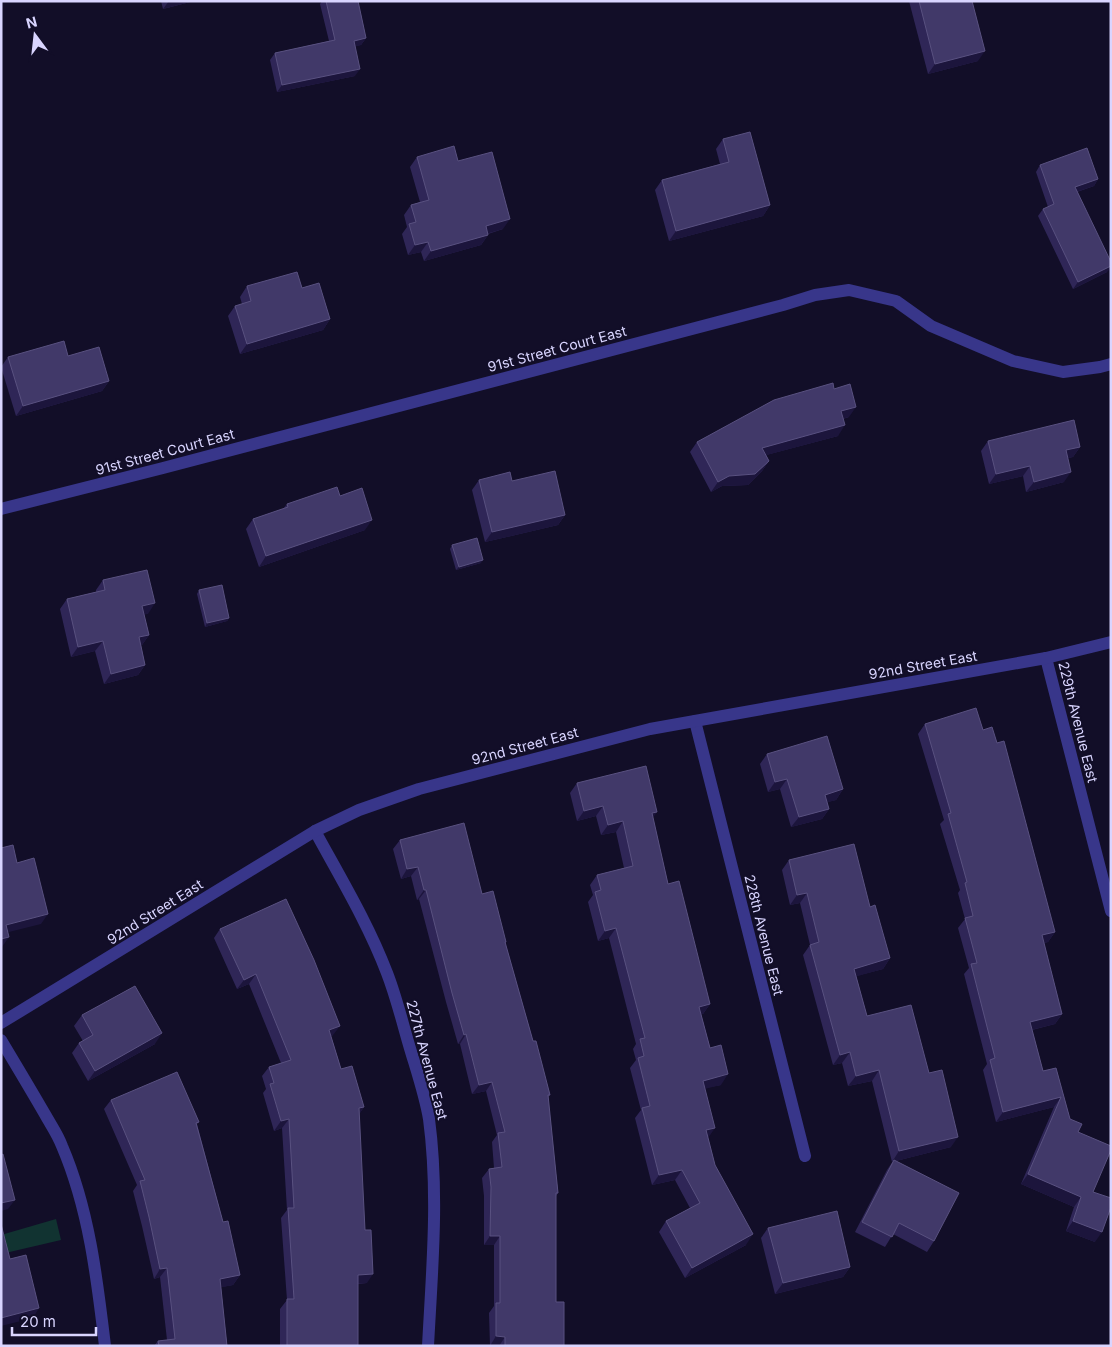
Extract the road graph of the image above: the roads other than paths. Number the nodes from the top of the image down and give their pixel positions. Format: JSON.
{"nodes":[{"id":1,"x":1111,"y":364,"type":"edge"},
{"id":2,"x":1,"y":509,"type":"edge"},
{"id":3,"x":1111,"y":642,"type":"edge"},
{"id":4,"x":1046,"y":658,"type":"junction"},
{"id":5,"x":695,"y":721,"type":"junction"},
{"id":6,"x":315,"y":831,"type":"junction"},
{"id":7,"x":1111,"y":911,"type":"edge"},
{"id":8,"x":1,"y":1023,"type":"edge"},
{"id":9,"x":1,"y":1040,"type":"edge"},
{"id":10,"x":805,"y":1156,"type":"dead end"},
{"id":11,"x":105,"y":1346,"type":"edge"},
{"id":12,"x":428,"y":1346,"type":"edge"}],
"edges":[{"from":1,"to":2,"type":"street","name":"91st Street Court East"},
{"from":3,"to":4,"type":"street","name":"92nd Street East"},
{"from":4,"to":5,"type":"street","name":"92nd Street East"},
{"from":4,"to":7,"type":"street","name":"229th Avenue East"},
{"from":5,"to":6,"type":"street","name":"92nd Street East"},
{"from":5,"to":10,"type":"street","name":"228th Avenue East"},
{"from":6,"to":8,"type":"street","name":"92nd Street East"},
{"from":6,"to":12,"type":"street","name":"227th Avenue East"},
{"from":9,"to":11,"type":"street"}]}
